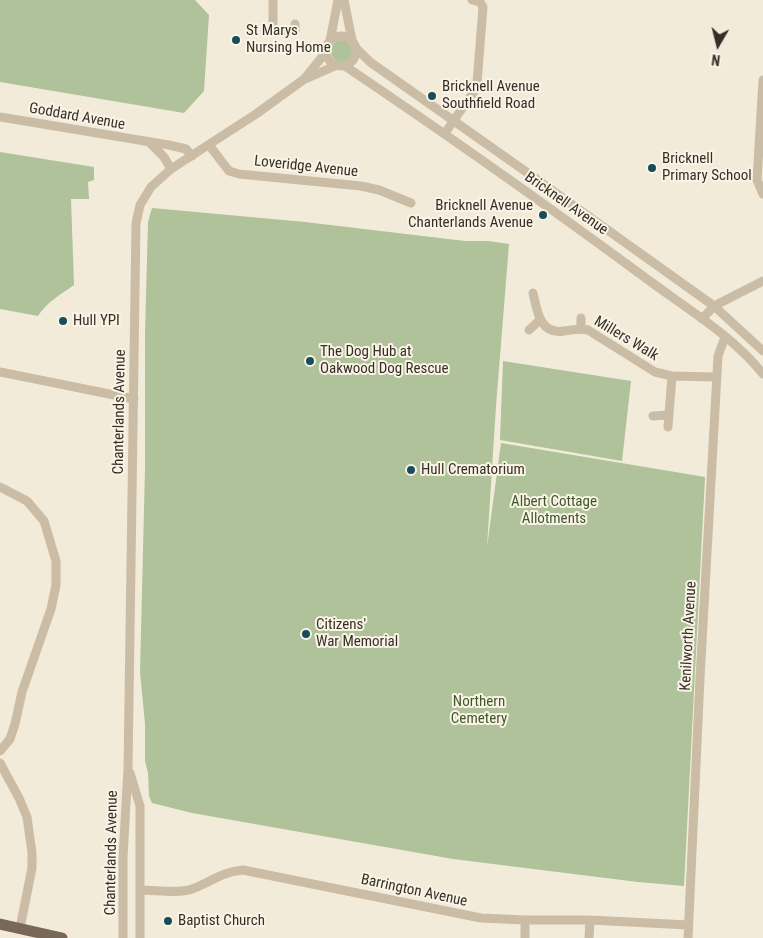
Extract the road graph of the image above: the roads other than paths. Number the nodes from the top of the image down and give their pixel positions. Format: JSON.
{"nodes":[{"id":1,"x":273,"y":0,"type":"edge"},
{"id":2,"x":338,"y":0,"type":"edge"},
{"id":3,"x":344,"y":0,"type":"edge"},
{"id":4,"x":472,"y":0,"type":"edge"},
{"id":5,"x":296,"y":24,"type":"dead end"},
{"id":6,"x":352,"y":40,"type":"junction"},
{"id":7,"x":330,"y":41,"type":"junction"},
{"id":8,"x":357,"y":49,"type":"junction"},
{"id":9,"x":326,"y":52,"type":"junction"},
{"id":10,"x":336,"y":66,"type":"junction"},
{"id":11,"x":345,"y":66,"type":"junction"},
{"id":12,"x":303,"y":80,"type":"junction"},
{"id":13,"x":763,"y":80,"type":"edge"},
{"id":14,"x":0,"y":118,"type":"edge"},
{"id":15,"x":454,"y":120,"type":"junction"},
{"id":16,"x":445,"y":133,"type":"junction"},
{"id":17,"x":150,"y":142,"type":"junction"},
{"id":18,"x":209,"y":145,"type":"junction"},
{"id":19,"x":192,"y":156,"type":"junction"},
{"id":20,"x":171,"y":169,"type":"junction"},
{"id":21,"x":763,"y":194,"type":"edge"},
{"id":22,"x":411,"y":203,"type":"dead end"},
{"id":23,"x":580,"y":210,"type":"junction"},
{"id":24,"x":570,"y":223,"type":"junction"},
{"id":25,"x":763,"y":281,"type":"edge"},
{"id":26,"x":686,"y":287,"type":"junction"},
{"id":27,"x":533,"y":293,"type":"dead end"},
{"id":28,"x":677,"y":301,"type":"junction"},
{"id":29,"x":714,"y":306,"type":"junction"},
{"id":30,"x":581,"y":318,"type":"dead end"},
{"id":31,"x":702,"y":319,"type":"junction"},
{"id":32,"x":540,"y":320,"type":"junction"},
{"id":33,"x":581,"y":328,"type":"junction"},
{"id":34,"x":530,"y":330,"type":"dead end"},
{"id":35,"x":726,"y":337,"type":"junction"},
{"id":36,"x":763,"y":352,"type":"edge"},
{"id":37,"x":754,"y":363,"type":"junction"},
{"id":38,"x":0,"y":372,"type":"edge"},
{"id":39,"x":763,"y":374,"type":"edge"},
{"id":40,"x":672,"y":376,"type":"junction"},
{"id":41,"x":717,"y":377,"type":"junction"},
{"id":42,"x":134,"y":399,"type":"junction"},
{"id":43,"x":668,"y":414,"type":"junction"},
{"id":44,"x":653,"y":416,"type":"dead end"},
{"id":45,"x":668,"y":427,"type":"dead end"},
{"id":46,"x":0,"y":487,"type":"edge"},
{"id":47,"x":0,"y":752,"type":"edge"},
{"id":48,"x":0,"y":764,"type":"edge"},
{"id":49,"x":128,"y":768,"type":"junction"},
{"id":50,"x":141,"y":890,"type":"junction"},
{"id":51,"x":525,"y":920,"type":"junction"},
{"id":52,"x":590,"y":920,"type":"junction"},
{"id":53,"x":0,"y":924,"type":"edge"},
{"id":54,"x":688,"y":925,"type":"junction"},
{"id":55,"x":20,"y":928,"type":"junction"},
{"id":56,"x":62,"y":938,"type":"edge"},
{"id":57,"x":123,"y":938,"type":"edge"},
{"id":58,"x":140,"y":938,"type":"edge"},
{"id":59,"x":524,"y":938,"type":"edge"},
{"id":60,"x":589,"y":938,"type":"edge"},
{"id":61,"x":688,"y":938,"type":"edge"}],
"edges":[{"from":1,"to":5,"type":"street"},
{"from":2,"to":7,"type":"street"},
{"from":3,"to":6,"type":"street"},
{"from":4,"to":15,"type":"street"},
{"from":6,"to":7,"type":"street"},
{"from":6,"to":8,"type":"street"},
{"from":7,"to":9,"type":"street"},
{"from":8,"to":11,"type":"street"},
{"from":8,"to":15,"type":"street","name":"Bricknell Avenue"},
{"from":9,"to":10,"type":"street"},
{"from":9,"to":12,"type":"street","name":"Chanterlands Avenue"},
{"from":10,"to":11,"type":"street"},
{"from":10,"to":12,"type":"street","name":"Chanterlands Avenue"},
{"from":11,"to":16,"type":"street","name":"Bricknell Avenue"},
{"from":12,"to":18,"type":"street","name":"Chanterlands Avenue"},
{"from":13,"to":21,"type":"street"},
{"from":14,"to":17,"type":"street","name":"Goddard Avenue"},
{"from":15,"to":16,"type":"street"},
{"from":15,"to":23,"type":"street","name":"Bricknell Avenue"},
{"from":16,"to":24,"type":"street","name":"Bricknell Avenue"},
{"from":17,"to":19,"type":"street","name":"Goddard Avenue"},
{"from":17,"to":20,"type":"street"},
{"from":18,"to":19,"type":"street","name":"Chanterlands Avenue"},
{"from":18,"to":22,"type":"street","name":"Loveridge Avenue"},
{"from":19,"to":20,"type":"street","name":"Chanterlands Avenue"},
{"from":20,"to":42,"type":"street","name":"Chanterlands Avenue"},
{"from":23,"to":24,"type":"street"},
{"from":23,"to":26,"type":"street","name":"Bricknell Avenue"},
{"from":24,"to":28,"type":"street","name":"Bricknell Avenue"},
{"from":25,"to":29,"type":"street"},
{"from":26,"to":28,"type":"street"},
{"from":26,"to":29,"type":"street","name":"Bricknell Avenue"},
{"from":27,"to":32,"type":"street"},
{"from":28,"to":31,"type":"street","name":"Bricknell Avenue"},
{"from":29,"to":31,"type":"street"},
{"from":29,"to":36,"type":"street","name":"Bricknell Avenue"},
{"from":30,"to":33,"type":"street","name":"Millers Walk"},
{"from":31,"to":35,"type":"street","name":"Bricknell Avenue"},
{"from":32,"to":33,"type":"street","name":"Millers Walk"},
{"from":32,"to":34,"type":"street"},
{"from":33,"to":40,"type":"street","name":"Millers Walk"},
{"from":35,"to":37,"type":"street","name":"Bricknell Avenue"},
{"from":35,"to":41,"type":"street","name":"Kenilworth Avenue"},
{"from":36,"to":37,"type":"street"},
{"from":37,"to":39,"type":"street","name":"Bricknell Avenue"},
{"from":38,"to":42,"type":"street"},
{"from":40,"to":41,"type":"street","name":"Millers Walk"},
{"from":40,"to":43,"type":"street"},
{"from":41,"to":54,"type":"street","name":"Kenilworth Avenue"},
{"from":42,"to":49,"type":"street","name":"Chanterlands Avenue"},
{"from":43,"to":44,"type":"street"},
{"from":43,"to":45,"type":"street"},
{"from":46,"to":47,"type":"street"},
{"from":48,"to":55,"type":"street"},
{"from":49,"to":50,"type":"street","name":"Chanterlands Avenue"},
{"from":49,"to":57,"type":"street","name":"Chanterlands Avenue"},
{"from":50,"to":51,"type":"street","name":"Barrington Avenue"},
{"from":50,"to":58,"type":"street","name":"Chanterlands Avenue"},
{"from":51,"to":52,"type":"street","name":"Barrington Avenue"},
{"from":51,"to":59,"type":"street"},
{"from":52,"to":54,"type":"street","name":"Barrington Avenue"},
{"from":52,"to":60,"type":"street"},
{"from":53,"to":55,"type":"main road"},
{"from":54,"to":61,"type":"street","name":"Kenilworth Avenue"},
{"from":55,"to":56,"type":"main road"}]}
